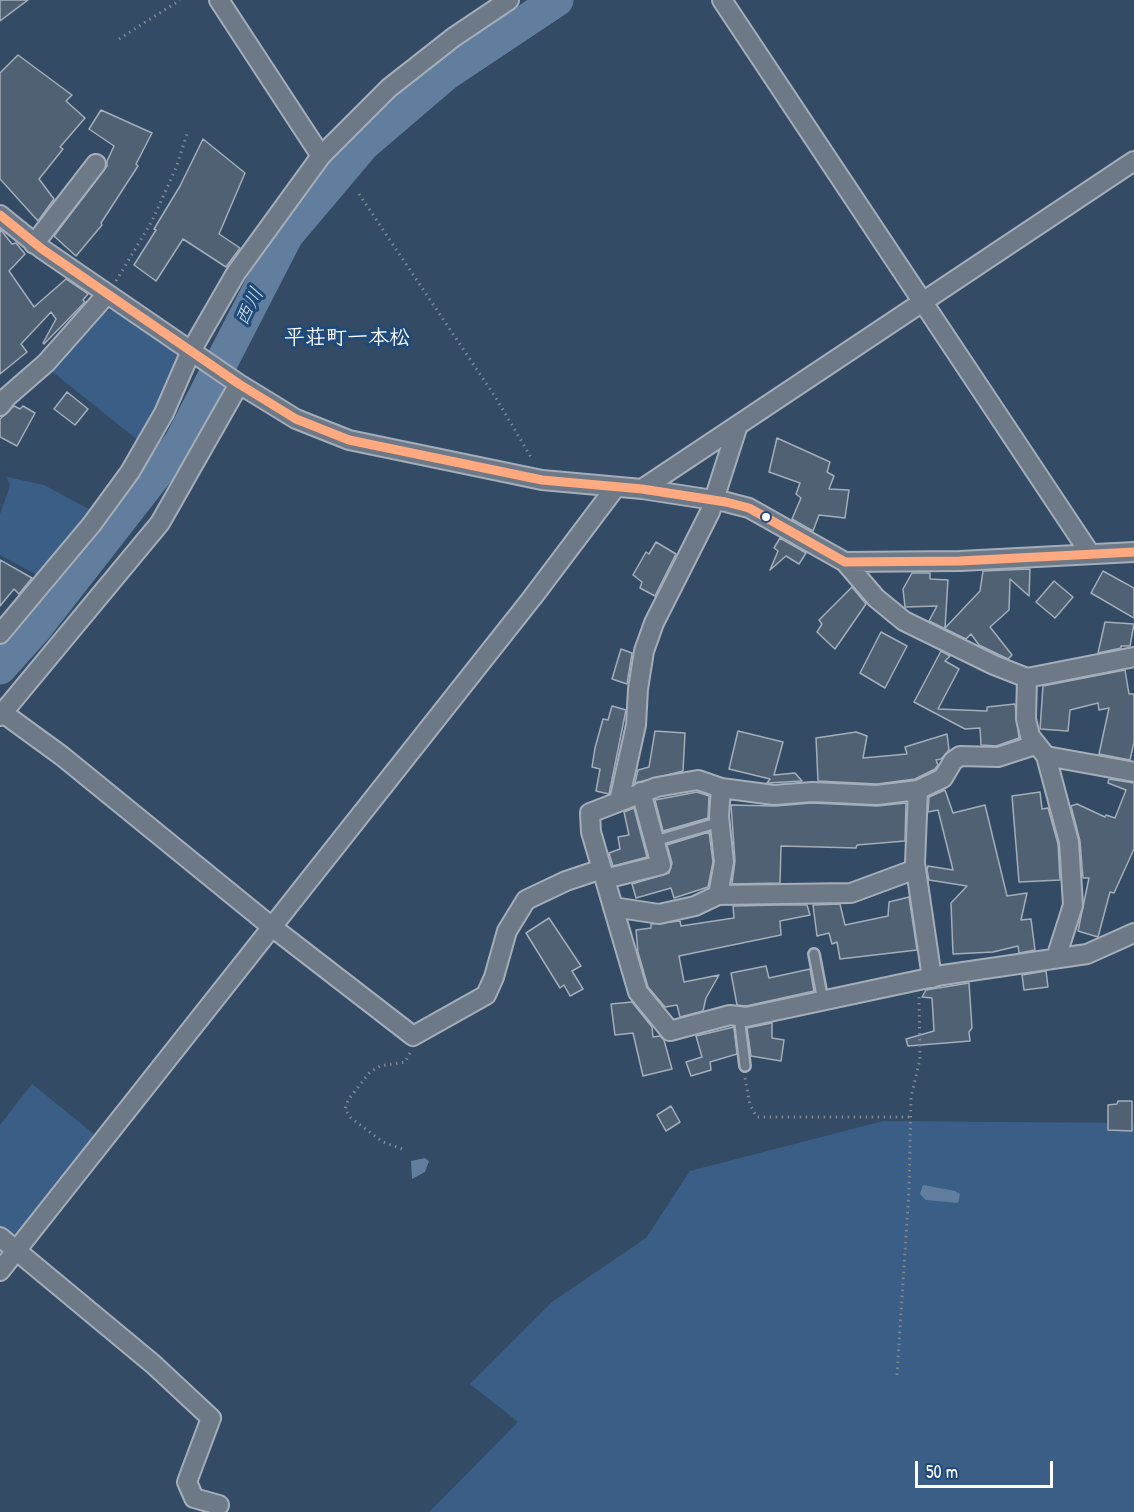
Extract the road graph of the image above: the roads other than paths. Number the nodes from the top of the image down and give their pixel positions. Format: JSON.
{"nodes":[{"id":1,"x":219,"y":0,"type":"edge"},
{"id":2,"x":509,"y":0,"type":"edge"},
{"id":3,"x":722,"y":0,"type":"edge"},
{"id":4,"x":321,"y":156,"type":"junction"},
{"id":5,"x":1134,"y":161,"type":"edge"},
{"id":6,"x":96,"y":164,"type":"dead end"},
{"id":7,"x":2,"y":222,"type":"edge"},
{"id":8,"x":34,"y":244,"type":"junction"},
{"id":9,"x":107,"y":294,"type":"junction"},
{"id":10,"x":922,"y":300,"type":"junction"},
{"id":11,"x":191,"y":351,"type":"junction"},
{"id":12,"x":239,"y":384,"type":"junction"},
{"id":13,"x":0,"y":406,"type":"edge"},
{"id":14,"x":738,"y":426,"type":"junction"},
{"id":15,"x":615,"y":488,"type":"junction"},
{"id":16,"x":642,"y":489,"type":"junction"},
{"id":17,"x":713,"y":500,"type":"junction"},
{"id":18,"x":1089,"y":552,"type":"junction"},
{"id":19,"x":1134,"y":552,"type":"edge"},
{"id":20,"x":845,"y":562,"type":"junction"},
{"id":21,"x":0,"y":634,"type":"edge"},
{"id":22,"x":1134,"y":657,"type":"edge"},
{"id":23,"x":1027,"y":678,"type":"junction"},
{"id":24,"x":1,"y":715,"type":"edge"},
{"id":25,"x":1041,"y":750,"type":"junction"},
{"id":26,"x":1134,"y":772,"type":"edge"},
{"id":27,"x":721,"y":788,"type":"junction"},
{"id":28,"x":918,"y":789,"type":"junction"},
{"id":29,"x":641,"y":792,"type":"junction"},
{"id":30,"x":619,"y":801,"type":"junction"},
{"id":31,"x":720,"y":822,"type":"junction"},
{"id":32,"x":655,"y":841,"type":"junction"},
{"id":33,"x":916,"y":869,"type":"junction"},
{"id":34,"x":604,"y":874,"type":"junction"},
{"id":35,"x":718,"y":896,"type":"junction"},
{"id":36,"x":613,"y":907,"type":"junction"},
{"id":37,"x":272,"y":927,"type":"junction"},
{"id":38,"x":1134,"y":933,"type":"edge"},
{"id":39,"x":814,"y":954,"type":"dead end"},
{"id":40,"x":1056,"y":958,"type":"junction"},
{"id":41,"x":925,"y":979,"type":"junction"},
{"id":42,"x":823,"y":1001,"type":"junction"},
{"id":43,"x":740,"y":1016,"type":"junction"},
{"id":44,"x":745,"y":1066,"type":"road end"},
{"id":45,"x":0,"y":1237,"type":"edge"},
{"id":46,"x":17,"y":1250,"type":"junction"},
{"id":47,"x":0,"y":1271,"type":"edge"},
{"id":48,"x":219,"y":1505,"type":"dead end"}],
"edges":[{"from":1,"to":4,"type":"street"},
{"from":2,"to":4,"type":"street"},
{"from":3,"to":10,"type":"street"},
{"from":4,"to":11,"type":"street"},
{"from":5,"to":10,"type":"street"},
{"from":6,"to":8,"type":"street"},
{"from":7,"to":8,"type":"street"},
{"from":8,"to":9,"type":"street"},
{"from":9,"to":11,"type":"street"},
{"from":9,"to":13,"type":"street"},
{"from":10,"to":14,"type":"street"},
{"from":10,"to":18,"type":"street"},
{"from":11,"to":12,"type":"street"},
{"from":11,"to":21,"type":"street"},
{"from":12,"to":15,"type":"street"},
{"from":12,"to":24,"type":"street"},
{"from":14,"to":16,"type":"street"},
{"from":14,"to":17,"type":"street"},
{"from":15,"to":16,"type":"street"},
{"from":15,"to":37,"type":"street"},
{"from":16,"to":17,"type":"street"},
{"from":17,"to":20,"type":"street"},
{"from":17,"to":30,"type":"street"},
{"from":18,"to":19,"type":"street"},
{"from":18,"to":20,"type":"street"},
{"from":20,"to":23,"type":"street"},
{"from":22,"to":23,"type":"street"},
{"from":23,"to":25,"type":"street"},
{"from":24,"to":37,"type":"street"},
{"from":25,"to":26,"type":"street"},
{"from":25,"to":28,"type":"street"},
{"from":25,"to":40,"type":"street"},
{"from":27,"to":28,"type":"street"},
{"from":27,"to":29,"type":"street"},
{"from":27,"to":31,"type":"street"},
{"from":28,"to":33,"type":"street"},
{"from":29,"to":30,"type":"street"},
{"from":29,"to":32,"type":"street"},
{"from":30,"to":34,"type":"street"},
{"from":31,"to":32,"type":"lane"},
{"from":31,"to":35,"type":"street"},
{"from":32,"to":34,"type":"street"},
{"from":33,"to":35,"type":"street"},
{"from":33,"to":41,"type":"street"},
{"from":34,"to":36,"type":"street"},
{"from":34,"to":37,"type":"street"},
{"from":35,"to":36,"type":"street"},
{"from":36,"to":43,"type":"street"},
{"from":37,"to":46,"type":"street"},
{"from":38,"to":40,"type":"street"},
{"from":39,"to":42,"type":"lane"},
{"from":40,"to":41,"type":"street"},
{"from":41,"to":42,"type":"street"},
{"from":42,"to":43,"type":"street"},
{"from":43,"to":44,"type":"lane"},
{"from":45,"to":46,"type":"street"},
{"from":46,"to":47,"type":"street"},
{"from":46,"to":48,"type":"street"}]}
